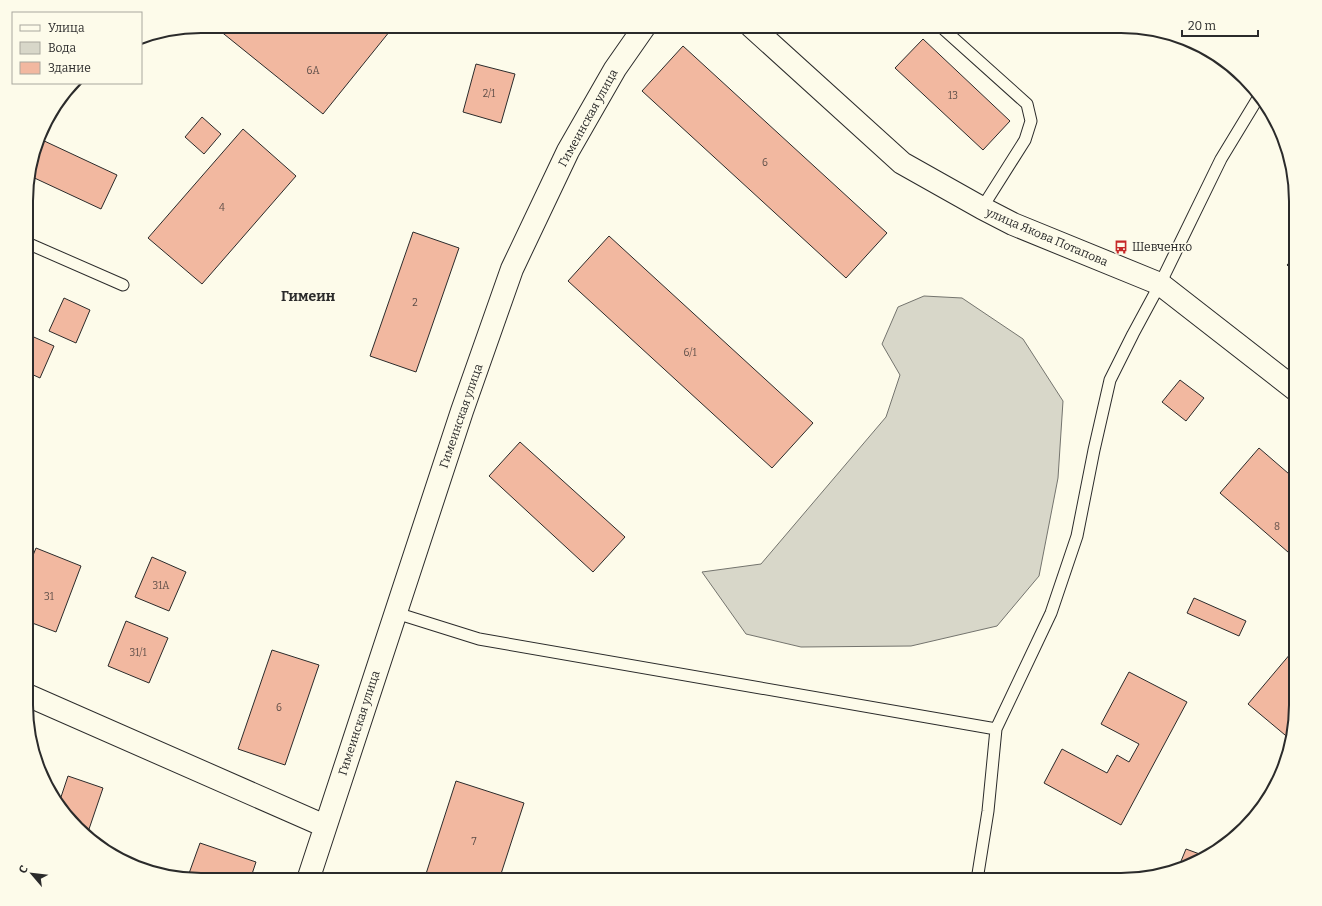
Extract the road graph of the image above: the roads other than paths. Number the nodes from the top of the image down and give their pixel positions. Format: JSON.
{"nodes":[{"id":1,"x":640,"y":33,"type":"edge"},
{"id":2,"x":759,"y":33,"type":"edge"},
{"id":3,"x":948,"y":33,"type":"edge"},
{"id":4,"x":1256,"y":101,"type":"edge"},
{"id":5,"x":982,"y":208,"type":"junction"},
{"id":6,"x":33,"y":245,"type":"edge"},
{"id":7,"x":1160,"y":284,"type":"junction"},
{"id":8,"x":123,"y":285,"type":"dead end"},
{"id":9,"x":1289,"y":385,"type":"edge"},
{"id":10,"x":396,"y":613,"type":"junction"},
{"id":11,"x":33,"y":697,"type":"edge"},
{"id":12,"x":996,"y":729,"type":"junction"},
{"id":13,"x":325,"y":826,"type":"junction"},
{"id":14,"x":310,"y":873,"type":"edge"},
{"id":15,"x":978,"y":873,"type":"edge"}],
"edges":[{"from":1,"to":10,"type":"street","name":"Гимеинская улица"},
{"from":2,"to":5,"type":"street","name":"улица Якова Потапова"},
{"from":3,"to":5,"type":"lane"},
{"from":4,"to":7,"type":"lane"},
{"from":5,"to":7,"type":"street","name":"улица Якова Потапова"},
{"from":6,"to":8,"type":"lane"},
{"from":7,"to":9,"type":"street","name":"улица Якова Потапова"},
{"from":7,"to":12,"type":"lane"},
{"from":10,"to":12,"type":"lane"},
{"from":10,"to":13,"type":"street","name":"Гимеинская улица"},
{"from":11,"to":13,"type":"street"},
{"from":12,"to":15,"type":"lane"},
{"from":13,"to":14,"type":"street","name":"Гимеинская улица"}]}
